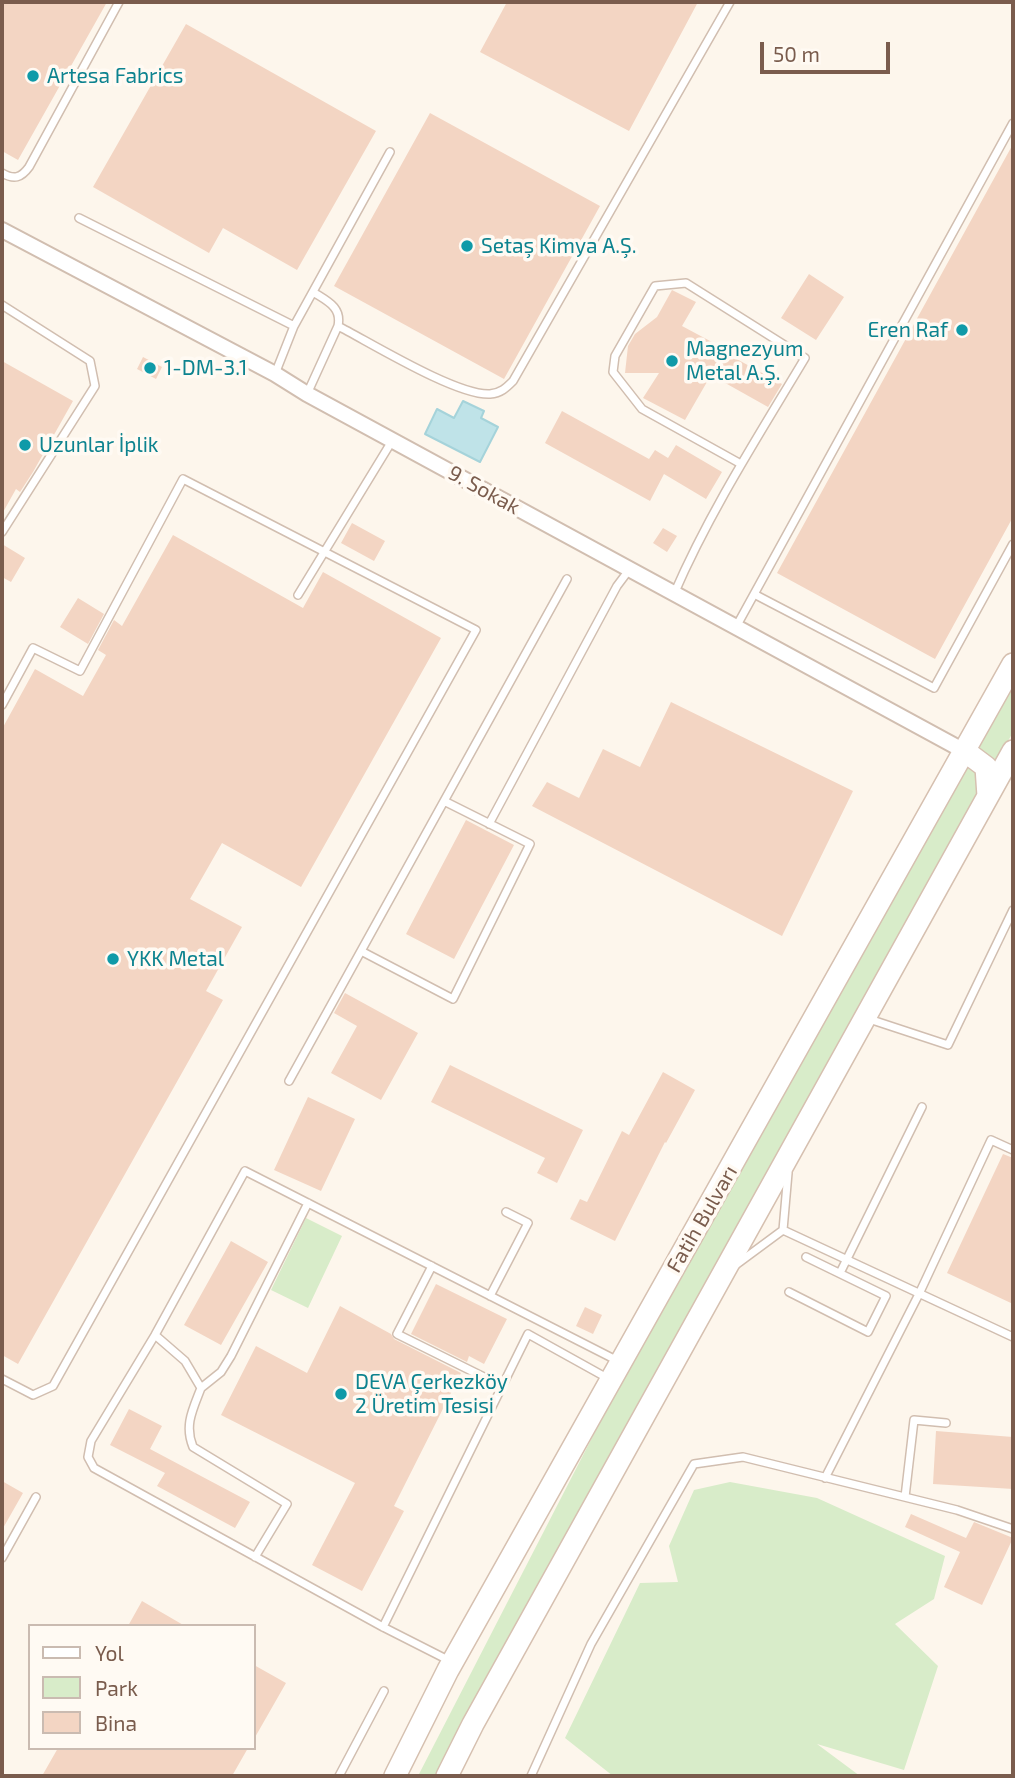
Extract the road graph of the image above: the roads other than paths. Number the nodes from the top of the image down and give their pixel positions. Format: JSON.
{"nodes":[{"id":1,"x":119,"y":2,"type":"edge"},
{"id":2,"x":730,"y":2,"type":"edge"},
{"id":3,"x":1013,"y":123,"type":"edge"},
{"id":4,"x":390,"y":152,"type":"dead end"},
{"id":5,"x":2,"y":173,"type":"edge"},
{"id":6,"x":79,"y":218,"type":"dead end"},
{"id":7,"x":2,"y":230,"type":"edge"},
{"id":8,"x":313,"y":292,"type":"junction"},
{"id":9,"x":2,"y":305,"type":"edge"},
{"id":10,"x":294,"y":326,"type":"junction"},
{"id":11,"x":338,"y":326,"type":"junction"},
{"id":12,"x":275,"y":374,"type":"junction"},
{"id":13,"x":307,"y":394,"type":"junction"},
{"id":14,"x":393,"y":440,"type":"junction"},
{"id":15,"x":741,"y":464,"type":"junction"},
{"id":16,"x":2,"y":532,"type":"edge"},
{"id":17,"x":1013,"y":544,"type":"edge"},
{"id":18,"x":325,"y":553,"type":"junction"},
{"id":19,"x":629,"y":570,"type":"junction"},
{"id":20,"x":567,"y":579,"type":"dead end"},
{"id":21,"x":673,"y":594,"type":"junction"},
{"id":22,"x":754,"y":594,"type":"junction"},
{"id":23,"x":298,"y":595,"type":"dead end"},
{"id":24,"x":736,"y":627,"type":"junction"},
{"id":25,"x":1013,"y":664,"type":"edge"},
{"id":26,"x":2,"y":705,"type":"edge"},
{"id":27,"x":1013,"y":751,"type":"edge"},
{"id":28,"x":966,"y":752,"type":"junction"},
{"id":29,"x":988,"y":796,"type":"junction"},
{"id":30,"x":444,"y":801,"type":"junction"},
{"id":31,"x":489,"y":824,"type":"junction"},
{"id":32,"x":1013,"y":910,"type":"edge"},
{"id":33,"x":361,"y":951,"type":"junction"},
{"id":34,"x":865,"y":1017,"type":"junction"},
{"id":35,"x":289,"y":1081,"type":"dead end"},
{"id":36,"x":922,"y":1107,"type":"dead end"},
{"id":37,"x":1013,"y":1150,"type":"edge"},
{"id":38,"x":789,"y":1155,"type":"junction"},
{"id":39,"x":308,"y":1203,"type":"junction"},
{"id":40,"x":506,"y":1212,"type":"dead end"},
{"id":41,"x":783,"y":1230,"type":"junction"},
{"id":42,"x":806,"y":1257,"type":"dead end"},
{"id":43,"x":846,"y":1259,"type":"junction"},
{"id":44,"x":432,"y":1266,"type":"junction"},
{"id":45,"x":840,"y":1273,"type":"junction"},
{"id":46,"x":723,"y":1275,"type":"junction"},
{"id":47,"x":789,"y":1293,"type":"dead end"},
{"id":48,"x":919,"y":1294,"type":"junction"},
{"id":49,"x":490,"y":1296,"type":"junction"},
{"id":50,"x":155,"y":1335,"type":"junction"},
{"id":51,"x":1013,"y":1337,"type":"edge"},
{"id":52,"x":615,"y":1371,"type":"junction"},
{"id":53,"x":2,"y":1379,"type":"edge"},
{"id":54,"x":502,"y":1387,"type":"junction"},
{"id":55,"x":201,"y":1388,"type":"junction"},
{"id":56,"x":946,"y":1423,"type":"dead end"},
{"id":57,"x":825,"y":1478,"type":"junction"},
{"id":58,"x":36,"y":1497,"type":"dead end"},
{"id":59,"x":905,"y":1497,"type":"junction"},
{"id":60,"x":1013,"y":1529,"type":"edge"},
{"id":61,"x":256,"y":1557,"type":"junction"},
{"id":62,"x":2,"y":1558,"type":"edge"},
{"id":63,"x":383,"y":1627,"type":"junction"},
{"id":64,"x":453,"y":1663,"type":"junction"},
{"id":65,"x":384,"y":1691,"type":"dead end"},
{"id":66,"x":339,"y":1776,"type":"edge"},
{"id":67,"x":396,"y":1776,"type":"edge"},
{"id":68,"x":447,"y":1776,"type":"edge"},
{"id":69,"x":531,"y":1776,"type":"edge"}],
"edges":[{"from":1,"to":5,"type":"lane"},
{"from":2,"to":11,"type":"lane"},
{"from":3,"to":22,"type":"lane"},
{"from":4,"to":8,"type":"lane"},
{"from":6,"to":10,"type":"lane"},
{"from":7,"to":12,"type":"street","name":"9. Sokak"},
{"from":8,"to":10,"type":"lane"},
{"from":8,"to":11,"type":"lane"},
{"from":9,"to":16,"type":"lane"},
{"from":10,"to":12,"type":"lane"},
{"from":11,"to":13,"type":"lane"},
{"from":12,"to":13,"type":"street","name":"9. Sokak"},
{"from":13,"to":14,"type":"street","name":"9. Sokak"},
{"from":14,"to":18,"type":"lane"},
{"from":14,"to":19,"type":"street","name":"9. Sokak"},
{"from":15,"to":15,"type":"lane"},
{"from":15,"to":21,"type":"lane"},
{"from":17,"to":22,"type":"lane"},
{"from":18,"to":23,"type":"lane"},
{"from":18,"to":26,"type":"lane"},
{"from":18,"to":53,"type":"lane"},
{"from":19,"to":21,"type":"street","name":"9. Sokak"},
{"from":19,"to":31,"type":"lane"},
{"from":20,"to":30,"type":"lane"},
{"from":21,"to":24,"type":"street","name":"9. Sokak"},
{"from":22,"to":24,"type":"lane"},
{"from":24,"to":28,"type":"street","name":"9. Sokak"},
{"from":25,"to":28,"type":"main road","name":"Fatih Bulvarı"},
{"from":27,"to":29,"type":"main road","name":"Fatih Bulvarı"},
{"from":28,"to":29,"type":"main road"},
{"from":28,"to":52,"type":"main road","name":"Fatih Bulvarı"},
{"from":29,"to":34,"type":"main road","name":"Fatih Bulvarı"},
{"from":30,"to":31,"type":"lane"},
{"from":30,"to":33,"type":"lane"},
{"from":31,"to":33,"type":"lane"},
{"from":32,"to":34,"type":"lane"},
{"from":33,"to":35,"type":"lane"},
{"from":34,"to":38,"type":"main road","name":"Fatih Bulvarı"},
{"from":36,"to":43,"type":"lane"},
{"from":37,"to":48,"type":"lane"},
{"from":38,"to":41,"type":"lane"},
{"from":38,"to":46,"type":"main road","name":"Fatih Bulvarı"},
{"from":39,"to":44,"type":"lane"},
{"from":39,"to":50,"type":"lane"},
{"from":39,"to":55,"type":"lane"},
{"from":40,"to":49,"type":"lane"},
{"from":41,"to":43,"type":"lane"},
{"from":41,"to":46,"type":"lane"},
{"from":42,"to":45,"type":"lane"},
{"from":43,"to":45,"type":"lane"},
{"from":43,"to":48,"type":"lane"},
{"from":44,"to":49,"type":"lane"},
{"from":44,"to":54,"type":"lane"},
{"from":45,"to":47,"type":"lane"},
{"from":46,"to":68,"type":"main road","name":"Fatih Bulvarı"},
{"from":48,"to":51,"type":"lane"},
{"from":48,"to":57,"type":"lane"},
{"from":49,"to":52,"type":"lane"},
{"from":50,"to":55,"type":"lane"},
{"from":50,"to":61,"type":"lane"},
{"from":52,"to":54,"type":"lane"},
{"from":52,"to":64,"type":"main road","name":"Fatih Bulvarı"},
{"from":54,"to":63,"type":"lane"},
{"from":55,"to":61,"type":"lane"},
{"from":56,"to":59,"type":"lane"},
{"from":57,"to":59,"type":"lane"},
{"from":57,"to":69,"type":"lane"},
{"from":58,"to":62,"type":"lane"},
{"from":59,"to":60,"type":"lane"},
{"from":61,"to":63,"type":"lane"},
{"from":63,"to":64,"type":"lane"},
{"from":64,"to":67,"type":"main road","name":"Fatih Bulvarı"},
{"from":65,"to":66,"type":"lane"}]}
